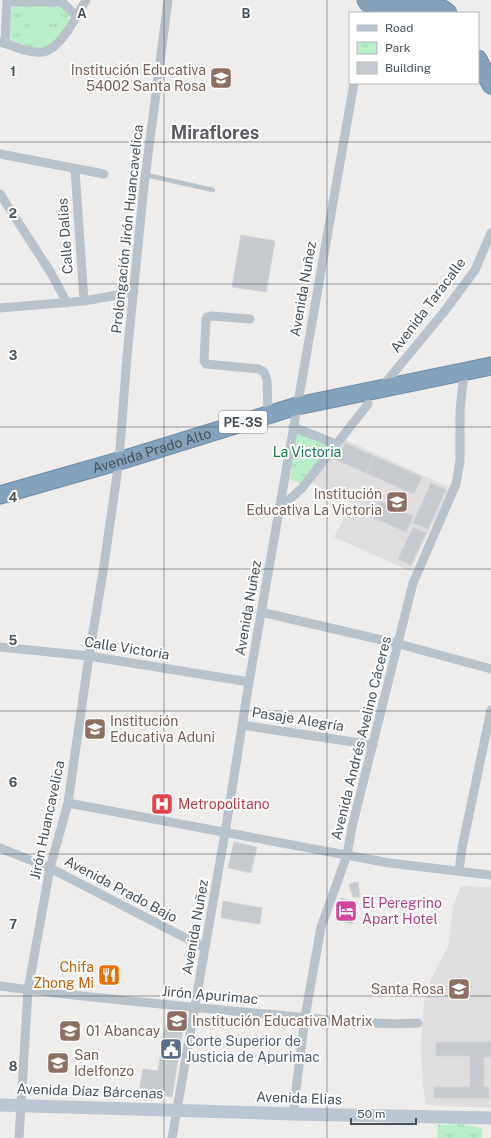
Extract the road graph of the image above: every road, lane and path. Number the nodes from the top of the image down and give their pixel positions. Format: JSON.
{"nodes":[{"id":1,"x":86,"y":0,"type":"edge"},
{"id":2,"x":168,"y":0,"type":"edge"},
{"id":3,"x":7,"y":1,"type":"edge"},
{"id":4,"x":60,"y":1,"type":"edge"},
{"id":5,"x":367,"y":4,"type":"edge"},
{"id":6,"x":447,"y":12,"type":"edge"},
{"id":7,"x":76,"y":16,"type":"junction"},
{"id":8,"x":2,"y":42,"type":"edge"},
{"id":9,"x":479,"y":61,"type":"edge"},
{"id":10,"x":354,"y":84,"type":"edge"},
{"id":11,"x":491,"y":85,"type":"edge"},
{"id":12,"x":0,"y":154,"type":"edge"},
{"id":13,"x":75,"y":169,"type":"junction"},
{"id":14,"x":104,"y":174,"type":"dead end"},
{"id":15,"x":146,"y":175,"type":"junction"},
{"id":16,"x":213,"y":190,"type":"dead end"},
{"id":17,"x":0,"y":194,"type":"edge"},
{"id":18,"x":491,"y":233,"type":"edge"},
{"id":19,"x":134,"y":292,"type":"junction"},
{"id":20,"x":84,"y":301,"type":"junction"},
{"id":21,"x":67,"y":303,"type":"junction"},
{"id":22,"x":0,"y":308,"type":"edge"},
{"id":23,"x":250,"y":319,"type":"dead end"},
{"id":24,"x":491,"y":366,"type":"edge"},
{"id":25,"x":464,"y":372,"type":"junction"},
{"id":26,"x":381,"y":389,"type":"junction"},
{"id":27,"x":368,"y":404,"type":"dead end"},
{"id":28,"x":297,"y":406,"type":"junction"},
{"id":29,"x":268,"y":415,"type":"junction"},
{"id":30,"x":293,"y":427,"type":"junction"},
{"id":31,"x":336,"y":444,"type":"junction"},
{"id":32,"x":119,"y":461,"type":"junction"},
{"id":33,"x":0,"y":495,"type":"edge"},
{"id":34,"x":279,"y":510,"type":"junction"},
{"id":35,"x":261,"y":612,"type":"junction"},
{"id":36,"x":398,"y":644,"type":"junction"},
{"id":37,"x":0,"y":646,"type":"edge"},
{"id":38,"x":89,"y":656,"type":"junction"},
{"id":39,"x":491,"y":669,"type":"edge"},
{"id":40,"x":249,"y":682,"type":"junction"},
{"id":41,"x":491,"y":710,"type":"edge"},
{"id":42,"x":242,"y":725,"type":"junction"},
{"id":43,"x":373,"y":745,"type":"junction"},
{"id":44,"x":68,"y":804,"type":"junction"},
{"id":45,"x":225,"y":833,"type":"junction"},
{"id":46,"x":0,"y":848,"type":"edge"},
{"id":47,"x":347,"y":855,"type":"junction"},
{"id":48,"x":50,"y":868,"type":"junction"},
{"id":49,"x":459,"y":871,"type":"junction"},
{"id":50,"x":491,"y":875,"type":"edge"},
{"id":51,"x":205,"y":948,"type":"junction"},
{"id":52,"x":0,"y":986,"type":"edge"},
{"id":53,"x":28,"y":990,"type":"junction"},
{"id":54,"x":195,"y":1008,"type":"junction"},
{"id":55,"x":305,"y":1018,"type":"junction"},
{"id":56,"x":418,"y":1023,"type":"dead end"},
{"id":57,"x":0,"y":1105,"type":"edge"},
{"id":58,"x":20,"y":1106,"type":"junction"},
{"id":59,"x":178,"y":1110,"type":"junction"},
{"id":60,"x":293,"y":1114,"type":"junction"},
{"id":61,"x":491,"y":1118,"type":"edge"},
{"id":62,"x":19,"y":1138,"type":"edge"},
{"id":63,"x":172,"y":1138,"type":"edge"}],
"edges":[{"from":1,"to":7,"type":"street"},
{"from":2,"to":15,"type":"street","name":"Prolongación Jirón Huancavelica"},
{"from":3,"to":4,"type":"street"},
{"from":3,"to":8,"type":"street"},
{"from":4,"to":7,"type":"street"},
{"from":5,"to":6,"type":"highway"},
{"from":7,"to":8,"type":"street"},
{"from":9,"to":11,"type":"highway"},
{"from":10,"to":28,"type":"street","name":"Avenida Nuñez"},
{"from":12,"to":13,"type":"street"},
{"from":13,"to":14,"type":"street"},
{"from":13,"to":20,"type":"street","name":"Calle Dalias"},
{"from":15,"to":16,"type":"lane"},
{"from":15,"to":19,"type":"street","name":"Prolongación Jirón Huancavelica"},
{"from":17,"to":21,"type":"street"},
{"from":18,"to":26,"type":"street","name":"Avenida Taracalle"},
{"from":19,"to":20,"type":"street"},
{"from":19,"to":32,"type":"street","name":"Prolongación Jirón Huancavelica"},
{"from":20,"to":21,"type":"street"},
{"from":21,"to":22,"type":"street"},
{"from":23,"to":29,"type":"street"},
{"from":24,"to":25,"type":"highway","name":"Avenida Prado Alto","number":"PE-3S"},
{"from":25,"to":26,"type":"highway","name":"Avenida Prado Alto","number":"PE-3S"},
{"from":25,"to":36,"type":"street","name":"Avenida Andrés Avelino Cáceres"},
{"from":26,"to":28,"type":"highway","name":"Avenida Prado Alto","number":"PE-3S"},
{"from":27,"to":31,"type":"street"},
{"from":28,"to":29,"type":"highway","name":"Avenida Prado Alto","number":"PE-3S"},
{"from":28,"to":30,"type":"street","name":"Avenida Nuñez"},
{"from":29,"to":32,"type":"highway","name":"Avenida Prado Alto","number":"PE-3S"},
{"from":30,"to":31,"type":"street"},
{"from":30,"to":34,"type":"street","name":"Avenida Nuñez"},
{"from":31,"to":34,"type":"street"},
{"from":32,"to":33,"type":"highway","name":"Avenida Prado Alto","number":"PE-3S"},
{"from":32,"to":38,"type":"street","name":"Jirón Huancavelica"},
{"from":34,"to":35,"type":"street","name":"Avenida Nuñez"},
{"from":35,"to":36,"type":"street"},
{"from":35,"to":40,"type":"street","name":"Avenida Nuñez"},
{"from":36,"to":39,"type":"street"},
{"from":36,"to":43,"type":"street","name":"Avenida Andrés Avelino Cáceres"},
{"from":37,"to":38,"type":"street","name":"Calle Victoria"},
{"from":38,"to":40,"type":"street","name":"Calle Victoria"},
{"from":38,"to":44,"type":"street","name":"Jirón Huancavelica"},
{"from":40,"to":42,"type":"street","name":"Avenida Nuñez"},
{"from":41,"to":49,"type":"street"},
{"from":42,"to":43,"type":"street","name":"Pasaje Alegría"},
{"from":42,"to":45,"type":"street","name":"Avenida Nuñez"},
{"from":43,"to":47,"type":"street","name":"Avenida Andrés Avelino Cáceres"},
{"from":44,"to":45,"type":"street"},
{"from":44,"to":48,"type":"street","name":"Jirón Huancavelica"},
{"from":45,"to":47,"type":"street"},
{"from":45,"to":51,"type":"street","name":"Avenida Nuñez"},
{"from":46,"to":48,"type":"street","name":"Avenida Prado Bajo"},
{"from":47,"to":49,"type":"street"},
{"from":47,"to":55,"type":"street","name":"Avenida Andrés Avelino Cáceres"},
{"from":48,"to":51,"type":"street","name":"Avenida Prado Bajo"},
{"from":48,"to":53,"type":"street","name":"Jirón Huancavelica"},
{"from":49,"to":50,"type":"street"},
{"from":51,"to":54,"type":"street","name":"Avenida Nuñez"},
{"from":52,"to":53,"type":"street","name":"Jirón Apurimac"},
{"from":53,"to":54,"type":"street","name":"Jirón Apurimac"},
{"from":53,"to":58,"type":"street","name":"Jirón Huancavelica"},
{"from":54,"to":55,"type":"street","name":"Jirón Apurimac"},
{"from":54,"to":59,"type":"street","name":"Avenida Nuñez"},
{"from":55,"to":56,"type":"street","name":"Jirón Apurimac"},
{"from":55,"to":60,"type":"street","name":"Avenida Andrés Avelino Cáceres"},
{"from":57,"to":58,"type":"street","name":"Avenida Díaz Bárcenas"},
{"from":58,"to":59,"type":"street","name":"Avenida Díaz Bárcenas"},
{"from":58,"to":62,"type":"street","name":"Jirón Huancavelica"},
{"from":59,"to":60,"type":"street","name":"Avenida Elias"},
{"from":59,"to":63,"type":"street","name":"Avenida Nuñez"},
{"from":60,"to":61,"type":"street","name":"Avenida Elias"}]}
